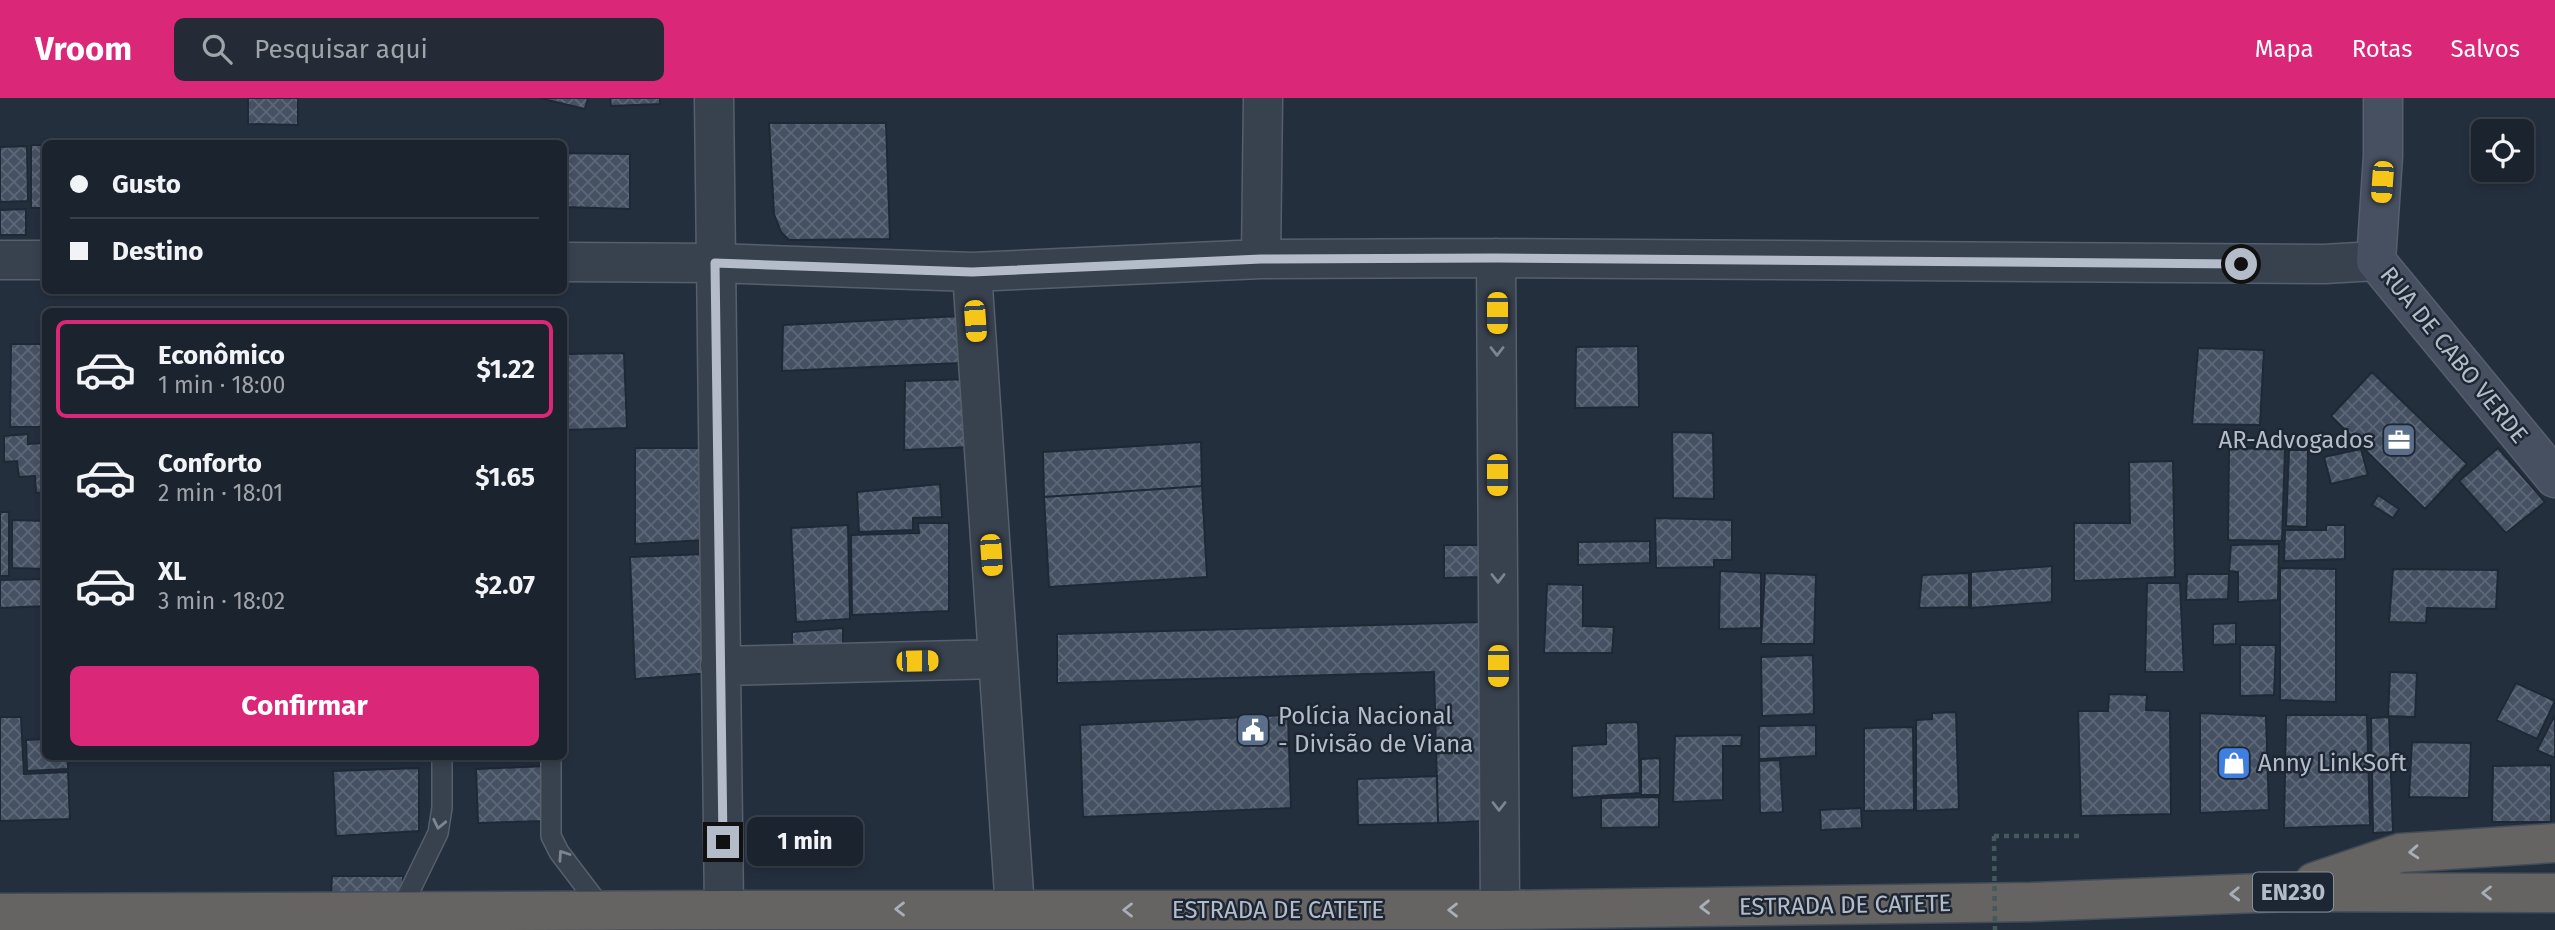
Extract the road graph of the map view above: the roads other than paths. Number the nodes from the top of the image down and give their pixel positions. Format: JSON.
{"nodes":[{"id":1,"x":714,"y":98,"type":"edge"},
{"id":2,"x":1263,"y":98,"type":"edge"},
{"id":3,"x":2383,"y":98,"type":"edge"},
{"id":4,"x":1496,"y":258,"type":"junction"},
{"id":5,"x":1261,"y":259,"type":"junction"},
{"id":6,"x":0,"y":260,"type":"edge"},
{"id":7,"x":42,"y":260,"type":"edge"},
{"id":8,"x":2376,"y":261,"type":"junction"},
{"id":9,"x":567,"y":262,"type":"edge"},
{"id":10,"x":715,"y":263,"type":"junction"},
{"id":11,"x":972,"y":272,"type":"junction"},
{"id":12,"x":2555,"y":478,"type":"edge"},
{"id":13,"x":998,"y":659,"type":"junction"},
{"id":14,"x":720,"y":666,"type":"junction"},
{"id":15,"x":442,"y":760,"type":"edge"},
{"id":16,"x":551,"y":760,"type":"edge"},
{"id":17,"x":2555,"y":843,"type":"edge"},
{"id":18,"x":2286,"y":892,"type":"junction"},
{"id":19,"x":2555,"y":893,"type":"edge"},
{"id":20,"x":724,"y":909,"type":"junction"},
{"id":21,"x":1015,"y":909,"type":"junction"},
{"id":22,"x":603,"y":910,"type":"junction"},
{"id":23,"x":1500,"y":910,"type":"junction"},
{"id":24,"x":400,"y":911,"type":"junction"},
{"id":25,"x":0,"y":913,"type":"edge"}],
"edges":[{"from":1,"to":10,"type":"street"},
{"from":2,"to":5,"type":"street"},
{"from":3,"to":8,"type":"main road","name":"RUA DE CABO VERDE"},
{"from":4,"to":5,"type":"street"},
{"from":4,"to":8,"type":"street"},
{"from":4,"to":23,"type":"street","one_way":true},
{"from":5,"to":11,"type":"street"},
{"from":6,"to":7,"type":"street"},
{"from":8,"to":12,"type":"main road","name":"RUA DE CABO VERDE"},
{"from":9,"to":10,"type":"street"},
{"from":10,"to":11,"type":"street"},
{"from":10,"to":14,"type":"street"},
{"from":11,"to":13,"type":"street"},
{"from":13,"to":14,"type":"street"},
{"from":13,"to":21,"type":"street"},
{"from":14,"to":20,"type":"street"},
{"from":15,"to":24,"type":"lane","one_way":true},
{"from":22,"to":16,"type":"lane","one_way":true},
{"from":17,"to":18,"type":"highway","one_way":true},
{"from":19,"to":18,"type":"highway","name":"ESTRADA DE CATETE","number":"EN230","one_way":true},
{"from":18,"to":23,"type":"highway","name":"ESTRADA DE CATETE","number":"EN230","one_way":true},
{"from":21,"to":20,"type":"highway","name":"ESTRADA DE CATETE","number":"EN230","one_way":true},
{"from":20,"to":22,"type":"highway","name":"ESTRADA DE CATETE","number":"EN230"},
{"from":23,"to":21,"type":"highway","name":"ESTRADA DE CATETE","number":"EN230","one_way":true},
{"from":22,"to":24,"type":"highway","name":"ESTRADA DE CATETE","number":"EN230"},
{"from":24,"to":25,"type":"highway","name":"ESTRADA DE CATETE","number":"EN230"}]}
